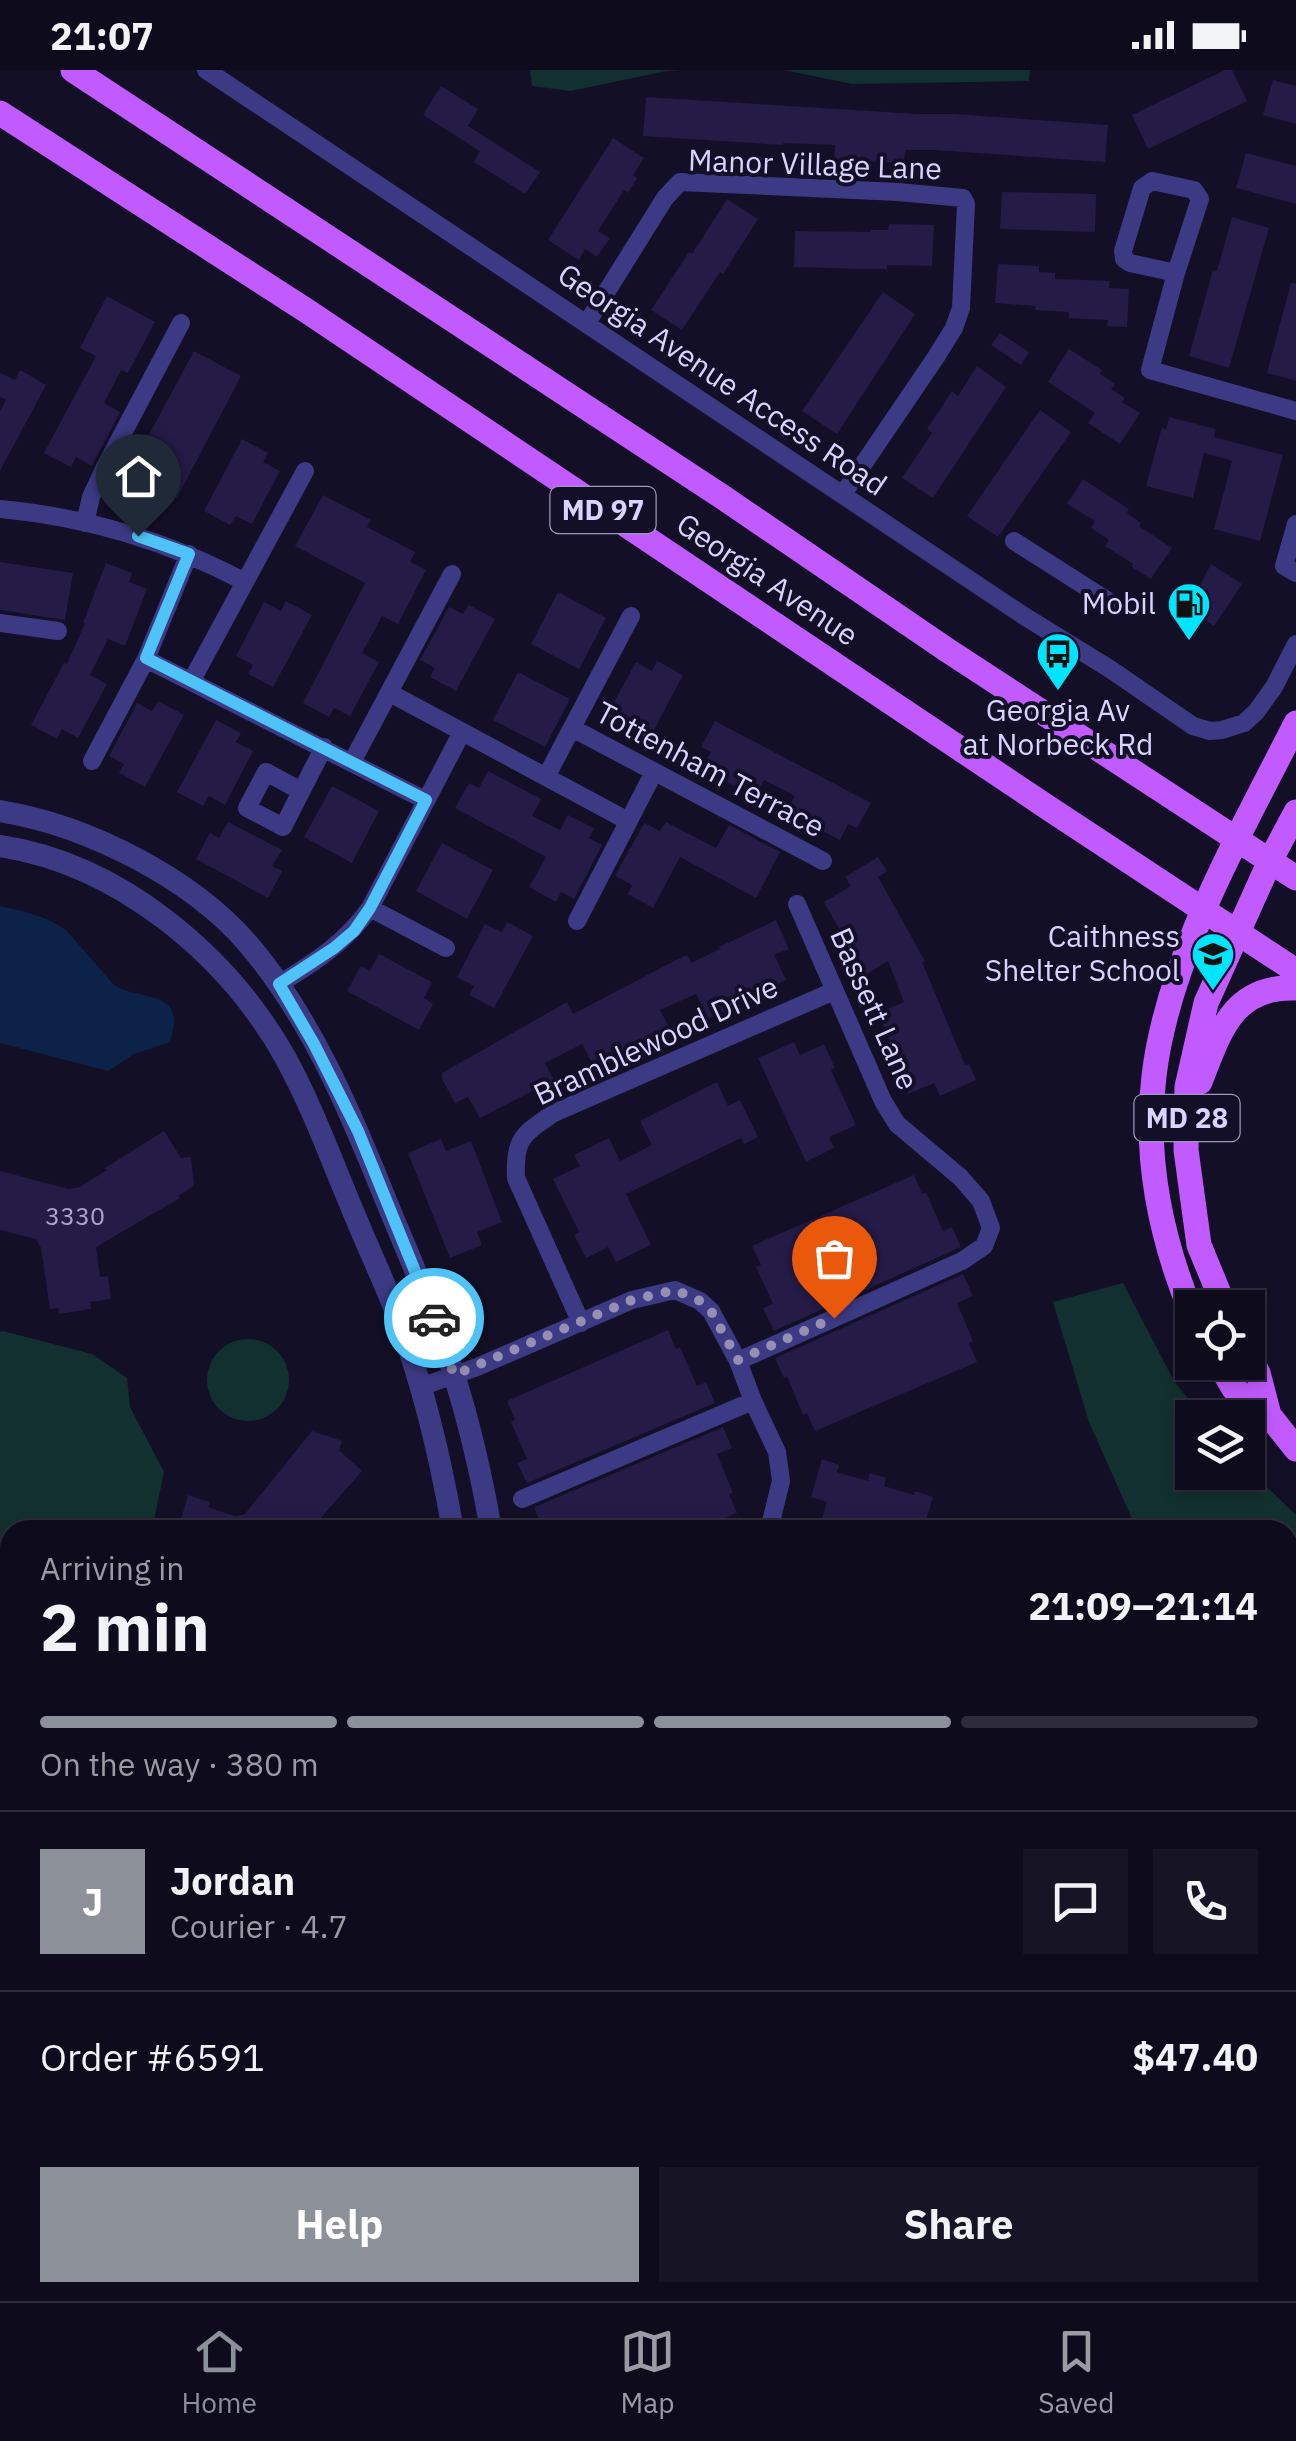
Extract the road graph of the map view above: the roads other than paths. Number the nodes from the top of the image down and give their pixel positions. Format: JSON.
{"nodes":[{"id":1,"x":73,"y":70,"type":"edge"},
{"id":2,"x":206,"y":70,"type":"edge"},
{"id":3,"x":0,"y":113,"type":"edge"},
{"id":4,"x":1176,"y":273,"type":"junction"},
{"id":5,"x":182,"y":323,"type":"dead end"},
{"id":6,"x":587,"y":323,"type":"junction"},
{"id":7,"x":1296,"y":411,"type":"edge"},
{"id":8,"x":305,"y":471,"type":"dead end"},
{"id":9,"x":842,"y":494,"type":"junction"},
{"id":10,"x":0,"y":509,"type":"edge"},
{"id":11,"x":85,"y":522,"type":"junction"},
{"id":12,"x":1296,"y":524,"type":"edge"},
{"id":13,"x":1014,"y":541,"type":"dead end"},
{"id":14,"x":189,"y":554,"type":"junction"},
{"id":15,"x":1296,"y":573,"type":"edge"},
{"id":16,"x":452,"y":574,"type":"dead end"},
{"id":17,"x":244,"y":582,"type":"junction"},
{"id":18,"x":1116,"y":606,"type":"dead end"},
{"id":19,"x":632,"y":616,"type":"dead end"},
{"id":20,"x":0,"y":623,"type":"edge"},
{"id":21,"x":58,"y":630,"type":"dead end"},
{"id":22,"x":1296,"y":644,"type":"edge"},
{"id":23,"x":146,"y":658,"type":"junction"},
{"id":24,"x":192,"y":680,"type":"junction"},
{"id":25,"x":390,"y":693,"type":"junction"},
{"id":26,"x":1296,"y":724,"type":"edge"},
{"id":27,"x":572,"y":728,"type":"junction"},
{"id":28,"x":462,"y":732,"type":"junction"},
{"id":29,"x":324,"y":748,"type":"junction"},
{"id":30,"x":92,"y":761,"type":"dead end"},
{"id":31,"x":352,"y":762,"type":"junction"},
{"id":32,"x":654,"y":772,"type":"junction"},
{"id":33,"x":546,"y":777,"type":"junction"},
{"id":34,"x":302,"y":791,"type":"dead end"},
{"id":35,"x":426,"y":800,"type":"junction"},
{"id":36,"x":0,"y":811,"type":"edge"},
{"id":37,"x":1296,"y":812,"type":"edge"},
{"id":38,"x":628,"y":821,"type":"junction"},
{"id":39,"x":1238,"y":840,"type":"junction"},
{"id":40,"x":0,"y":846,"type":"edge"},
{"id":41,"x":822,"y":861,"type":"dead end"},
{"id":42,"x":1270,"y":861,"type":"junction"},
{"id":43,"x":1296,"y":878,"type":"edge"},
{"id":44,"x":797,"y":904,"type":"dead end"},
{"id":45,"x":370,"y":908,"type":"junction"},
{"id":46,"x":1204,"y":912,"type":"junction"},
{"id":47,"x":576,"y":921,"type":"dead end"},
{"id":48,"x":1238,"y":932,"type":"junction"},
{"id":49,"x":446,"y":948,"type":"dead end"},
{"id":50,"x":1296,"y":970,"type":"edge"},
{"id":51,"x":279,"y":984,"type":"junction"},
{"id":52,"x":1296,"y":988,"type":"edge"},
{"id":53,"x":834,"y":991,"type":"junction"},
{"id":54,"x":1187,"y":1114,"type":"junction"},
{"id":55,"x":1183,"y":1290,"type":"edge"},
{"id":56,"x":1217,"y":1290,"type":"edge"},
{"id":57,"x":582,"y":1323,"type":"junction"},
{"id":58,"x":738,"y":1360,"type":"junction"},
{"id":59,"x":454,"y":1375,"type":"junction"},
{"id":60,"x":1228,"y":1380,"type":"edge"},
{"id":61,"x":1260,"y":1380,"type":"edge"},
{"id":62,"x":420,"y":1387,"type":"junction"},
{"id":63,"x":753,"y":1401,"type":"junction"},
{"id":64,"x":1269,"y":1415,"type":"junction"},
{"id":65,"x":1296,"y":1449,"type":"edge"},
{"id":66,"x":522,"y":1500,"type":"dead end"},
{"id":67,"x":451,"y":1520,"type":"edge"},
{"id":68,"x":489,"y":1520,"type":"edge"},
{"id":69,"x":771,"y":1520,"type":"edge"}],
"edges":[{"from":1,"to":39,"type":"main road","name":"Georgia Avenue","number":"MD 97"},
{"from":2,"to":6,"type":"street","name":"Georgia Avenue Access Road"},
{"from":3,"to":46,"type":"main road","name":"Georgia Avenue","number":"MD 97"},
{"from":4,"to":4,"type":"street"},
{"from":4,"to":7,"type":"street"},
{"from":5,"to":11,"type":"street"},
{"from":6,"to":9,"type":"street","name":"Georgia Avenue Access Road"},
{"from":6,"to":9,"type":"street","name":"Manor Village Lane"},
{"from":8,"to":17,"type":"street"},
{"from":9,"to":22,"type":"street","name":"Georgia Avenue Access Road"},
{"from":10,"to":11,"type":"street"},
{"from":11,"to":14,"type":"street"},
{"from":12,"to":15,"type":"street"},
{"from":13,"to":18,"type":"street"},
{"from":14,"to":17,"type":"street"},
{"from":14,"to":23,"type":"street"},
{"from":16,"to":25,"type":"street"},
{"from":17,"to":24,"type":"street"},
{"from":19,"to":27,"type":"street"},
{"from":20,"to":21,"type":"street"},
{"from":23,"to":24,"type":"street"},
{"from":23,"to":30,"type":"street"},
{"from":24,"to":29,"type":"street"},
{"from":25,"to":28,"type":"street"},
{"from":25,"to":31,"type":"street"},
{"from":26,"to":39,"type":"main road","number":"MD 28"},
{"from":27,"to":32,"type":"street","name":"Tottenham Terrace"},
{"from":27,"to":33,"type":"street"},
{"from":28,"to":33,"type":"street"},
{"from":28,"to":35,"type":"street"},
{"from":29,"to":31,"type":"street"},
{"from":29,"to":34,"type":"street"},
{"from":31,"to":35,"type":"street"},
{"from":32,"to":38,"type":"street"},
{"from":32,"to":41,"type":"street","name":"Tottenham Terrace"},
{"from":33,"to":38,"type":"street"},
{"from":35,"to":45,"type":"street"},
{"from":36,"to":51,"type":"street"},
{"from":37,"to":42,"type":"main road","number":"MD 28"},
{"from":38,"to":47,"type":"street"},
{"from":39,"to":42,"type":"main road","name":"Georgia Avenue","number":"MD 97"},
{"from":39,"to":46,"type":"main road","number":"MD 28"},
{"from":40,"to":62,"type":"street"},
{"from":42,"to":43,"type":"main road","name":"Georgia Avenue","number":"MD 97"},
{"from":42,"to":48,"type":"main road","number":"MD 28"},
{"from":44,"to":53,"type":"street","name":"Bassett Lane"},
{"from":45,"to":49,"type":"street"},
{"from":45,"to":51,"type":"street"},
{"from":46,"to":48,"type":"main road","name":"Georgia Avenue","number":"MD 97"},
{"from":46,"to":55,"type":"main road","number":"MD 28"},
{"from":48,"to":50,"type":"main road","name":"Georgia Avenue","number":"MD 97"},
{"from":48,"to":54,"type":"main road","number":"MD 28"},
{"from":51,"to":59,"type":"street"},
{"from":52,"to":54,"type":"main road"},
{"from":53,"to":57,"type":"street","name":"Bramblewood Drive"},
{"from":53,"to":58,"type":"street","name":"Bassett Lane"},
{"from":54,"to":56,"type":"main road","number":"MD 28"},
{"from":57,"to":58,"type":"street"},
{"from":57,"to":59,"type":"street"},
{"from":58,"to":63,"type":"street"},
{"from":59,"to":62,"type":"street"},
{"from":59,"to":68,"type":"street"},
{"from":60,"to":64,"type":"main road"},
{"from":61,"to":64,"type":"main road"},
{"from":62,"to":67,"type":"street"},
{"from":63,"to":66,"type":"street"},
{"from":63,"to":69,"type":"street"},
{"from":64,"to":65,"type":"main road"}]}
